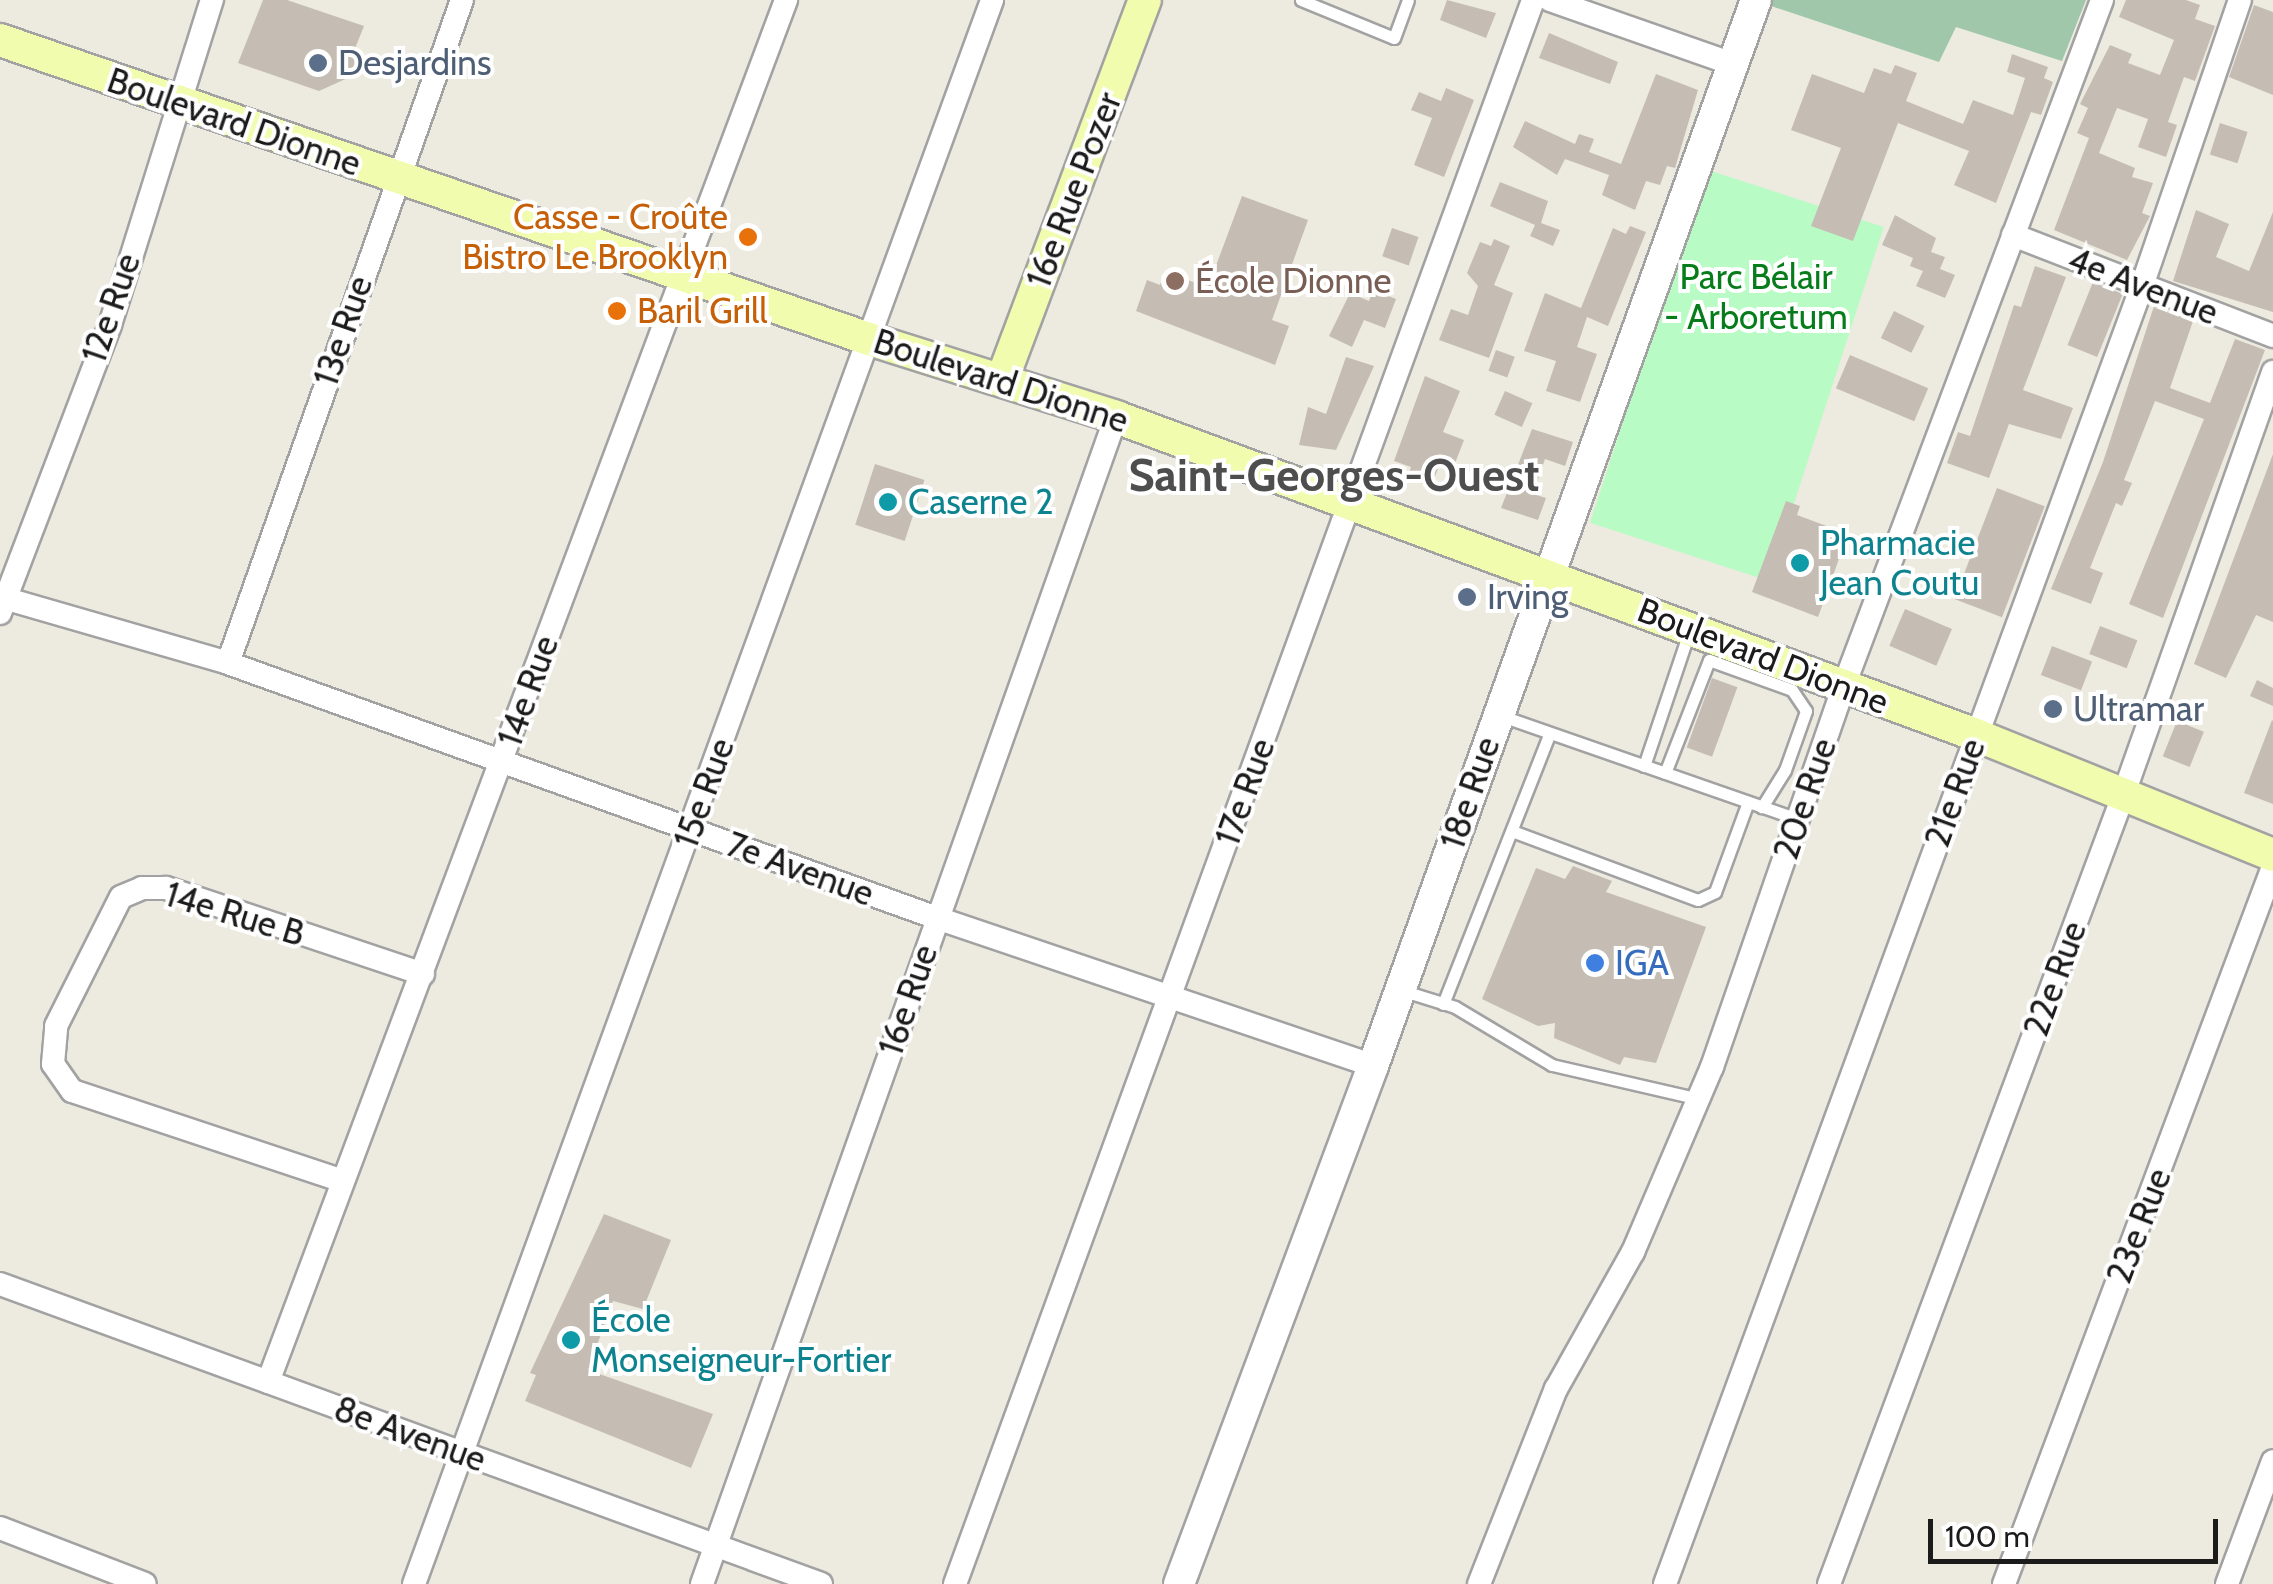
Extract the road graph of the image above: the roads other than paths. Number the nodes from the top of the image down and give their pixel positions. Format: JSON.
{"nodes":[{"id":1,"x":212,"y":0,"type":"edge"},
{"id":2,"x":462,"y":0,"type":"edge"},
{"id":3,"x":786,"y":0,"type":"edge"},
{"id":4,"x":992,"y":0,"type":"edge"},
{"id":5,"x":1145,"y":0,"type":"edge"},
{"id":6,"x":1301,"y":0,"type":"edge"},
{"id":7,"x":1408,"y":0,"type":"edge"},
{"id":8,"x":1533,"y":0,"type":"edge"},
{"id":9,"x":1550,"y":0,"type":"edge"},
{"id":10,"x":1756,"y":0,"type":"edge"},
{"id":11,"x":2102,"y":0,"type":"edge"},
{"id":12,"x":2240,"y":0,"type":"edge"},
{"id":13,"x":0,"y":40,"type":"edge"},
{"id":14,"x":1736,"y":65,"type":"junction"},
{"id":15,"x":176,"y":102,"type":"junction"},
{"id":16,"x":397,"y":178,"type":"junction"},
{"id":17,"x":2012,"y":236,"type":"junction"},
{"id":18,"x":683,"y":274,"type":"junction"},
{"id":19,"x":2142,"y":286,"type":"junction"},
{"id":20,"x":2273,"y":336,"type":"edge"},
{"id":21,"x":866,"y":338,"type":"junction"},
{"id":22,"x":2273,"y":372,"type":"edge"},
{"id":23,"x":1002,"y":380,"type":"junction"},
{"id":24,"x":1116,"y":416,"type":"junction"},
{"id":25,"x":1350,"y":502,"type":"junction"},
{"id":26,"x":1547,"y":574,"type":"junction"},
{"id":27,"x":2,"y":603,"type":"edge"},
{"id":28,"x":1690,"y":628,"type":"junction"},
{"id":29,"x":228,"y":663,"type":"junction"},
{"id":30,"x":1843,"y":688,"type":"junction"},
{"id":31,"x":1498,"y":714,"type":"junction"},
{"id":32,"x":1550,"y":733,"type":"junction"},
{"id":33,"x":1976,"y":736,"type":"junction"},
{"id":34,"x":501,"y":762,"type":"junction"},
{"id":35,"x":1644,"y":766,"type":"junction"},
{"id":36,"x":1665,"y":773,"type":"junction"},
{"id":37,"x":2124,"y":796,"type":"junction"},
{"id":38,"x":1748,"y":802,"type":"junction"},
{"id":39,"x":1762,"y":807,"type":"junction"},
{"id":40,"x":1798,"y":819,"type":"junction"},
{"id":41,"x":691,"y":830,"type":"junction"},
{"id":42,"x":1512,"y":831,"type":"junction"},
{"id":43,"x":2273,"y":854,"type":"edge"},
{"id":44,"x":2273,"y":867,"type":"edge"},
{"id":45,"x":937,"y":918,"type":"junction"},
{"id":46,"x":423,"y":974,"type":"junction"},
{"id":47,"x":1400,"y":990,"type":"junction"},
{"id":48,"x":1171,"y":995,"type":"junction"},
{"id":49,"x":1443,"y":1004,"type":"junction"},
{"id":50,"x":1374,"y":1066,"type":"junction"},
{"id":51,"x":1699,"y":1098,"type":"junction"},
{"id":52,"x":340,"y":1180,"type":"junction"},
{"id":53,"x":0,"y":1284,"type":"edge"},
{"id":54,"x":268,"y":1382,"type":"junction"},
{"id":55,"x":463,"y":1454,"type":"junction"},
{"id":56,"x":2273,"y":1461,"type":"edge"},
{"id":57,"x":0,"y":1528,"type":"edge"},
{"id":58,"x":715,"y":1548,"type":"junction"},
{"id":59,"x":144,"y":1584,"type":"edge"},
{"id":60,"x":414,"y":1584,"type":"edge"},
{"id":61,"x":702,"y":1584,"type":"edge"},
{"id":62,"x":820,"y":1584,"type":"edge"},
{"id":63,"x":954,"y":1584,"type":"edge"},
{"id":64,"x":1179,"y":1584,"type":"edge"},
{"id":65,"x":1480,"y":1584,"type":"edge"},
{"id":66,"x":1665,"y":1584,"type":"edge"},
{"id":67,"x":1829,"y":1584,"type":"edge"},
{"id":68,"x":2004,"y":1584,"type":"edge"},
{"id":69,"x":2228,"y":1584,"type":"edge"}],
"edges":[{"from":1,"to":15,"type":"street","name":"12e Rue"},
{"from":2,"to":16,"type":"street","name":"13e Rue"},
{"from":3,"to":18,"type":"street","name":"14e Rue"},
{"from":4,"to":21,"type":"street","name":"15e Rue"},
{"from":5,"to":23,"type":"main road","name":"16e Rue Pozer"},
{"from":6,"to":7,"type":"lane"},
{"from":8,"to":25,"type":"street","name":"17e Rue"},
{"from":9,"to":14,"type":"street"},
{"from":10,"to":14,"type":"street","name":"18e Rue"},
{"from":11,"to":17,"type":"street","name":"20e Rue"},
{"from":12,"to":19,"type":"street","name":"21e Rue"},
{"from":13,"to":15,"type":"main road","name":"Boulevard Dionne"},
{"from":14,"to":26,"type":"street","name":"18e Rue"},
{"from":15,"to":16,"type":"main road","name":"Boulevard Dionne"},
{"from":15,"to":27,"type":"street","name":"12e Rue"},
{"from":16,"to":18,"type":"main road","name":"Boulevard Dionne"},
{"from":16,"to":29,"type":"street","name":"13e Rue"},
{"from":17,"to":19,"type":"street","name":"4e Avenue"},
{"from":17,"to":30,"type":"street","name":"20e Rue"},
{"from":18,"to":21,"type":"main road","name":"Boulevard Dionne"},
{"from":18,"to":34,"type":"street","name":"14e Rue"},
{"from":19,"to":20,"type":"street","name":"4e Avenue"},
{"from":19,"to":33,"type":"street","name":"21e Rue"},
{"from":21,"to":23,"type":"main road","name":"Boulevard Dionne"},
{"from":21,"to":41,"type":"street","name":"15e Rue"},
{"from":22,"to":37,"type":"street","name":"22e Rue"},
{"from":23,"to":24,"type":"main road","name":"Boulevard Dionne"},
{"from":24,"to":25,"type":"main road","name":"Boulevard Dionne"},
{"from":24,"to":45,"type":"street","name":"16e Rue"},
{"from":25,"to":26,"type":"main road","name":"Boulevard Dionne"},
{"from":25,"to":48,"type":"street","name":"17e Rue"},
{"from":26,"to":28,"type":"main road","name":"Boulevard Dionne"},
{"from":26,"to":31,"type":"street","name":"18e Rue"},
{"from":27,"to":29,"type":"street","name":"7e Avenue"},
{"from":28,"to":30,"type":"main road","name":"Boulevard Dionne"},
{"from":28,"to":35,"type":"lane"},
{"from":29,"to":34,"type":"street","name":"7e Avenue"},
{"from":30,"to":33,"type":"main road","name":"Boulevard Dionne"},
{"from":30,"to":40,"type":"street","name":"20e Rue"},
{"from":31,"to":32,"type":"lane"},
{"from":31,"to":47,"type":"street","name":"18e Rue"},
{"from":32,"to":35,"type":"lane"},
{"from":32,"to":42,"type":"lane"},
{"from":33,"to":37,"type":"main road","name":"Boulevard Dionne"},
{"from":33,"to":66,"type":"street","name":"21e Rue"},
{"from":34,"to":41,"type":"street","name":"7e Avenue"},
{"from":34,"to":46,"type":"street","name":"14e Rue"},
{"from":35,"to":36,"type":"lane"},
{"from":36,"to":38,"type":"lane"},
{"from":36,"to":39,"type":"lane"},
{"from":37,"to":43,"type":"main road","name":"Boulevard Dionne"},
{"from":37,"to":67,"type":"street","name":"22e Rue"},
{"from":38,"to":39,"type":"lane"},
{"from":38,"to":42,"type":"lane"},
{"from":39,"to":40,"type":"lane"},
{"from":40,"to":51,"type":"street","name":"20e Rue"},
{"from":41,"to":45,"type":"street","name":"7e Avenue"},
{"from":41,"to":55,"type":"street","name":"15e Rue"},
{"from":42,"to":49,"type":"lane"},
{"from":44,"to":68,"type":"street","name":"23e Rue"},
{"from":45,"to":48,"type":"street","name":"7e Avenue"},
{"from":45,"to":58,"type":"street","name":"16e Rue"},
{"from":46,"to":52,"type":"street","name":"14e Rue"},
{"from":46,"to":52,"type":"street","name":"14e Rue B"},
{"from":47,"to":49,"type":"lane"},
{"from":47,"to":50,"type":"street","name":"18e Rue"},
{"from":48,"to":50,"type":"street","name":"7e Avenue"},
{"from":48,"to":63,"type":"street","name":"17e Rue"},
{"from":49,"to":51,"type":"lane"},
{"from":50,"to":64,"type":"street","name":"18e Rue"},
{"from":51,"to":65,"type":"street","name":"20e Rue"},
{"from":52,"to":54,"type":"street","name":"14e Rue"},
{"from":53,"to":54,"type":"street","name":"8e Avenue"},
{"from":54,"to":55,"type":"street","name":"8e Avenue"},
{"from":55,"to":58,"type":"street","name":"8e Avenue"},
{"from":55,"to":60,"type":"street","name":"15e Rue"},
{"from":56,"to":69,"type":"street"},
{"from":57,"to":59,"type":"street"},
{"from":58,"to":61,"type":"street","name":"16e Rue"},
{"from":58,"to":62,"type":"street","name":"8e Avenue"}]}
